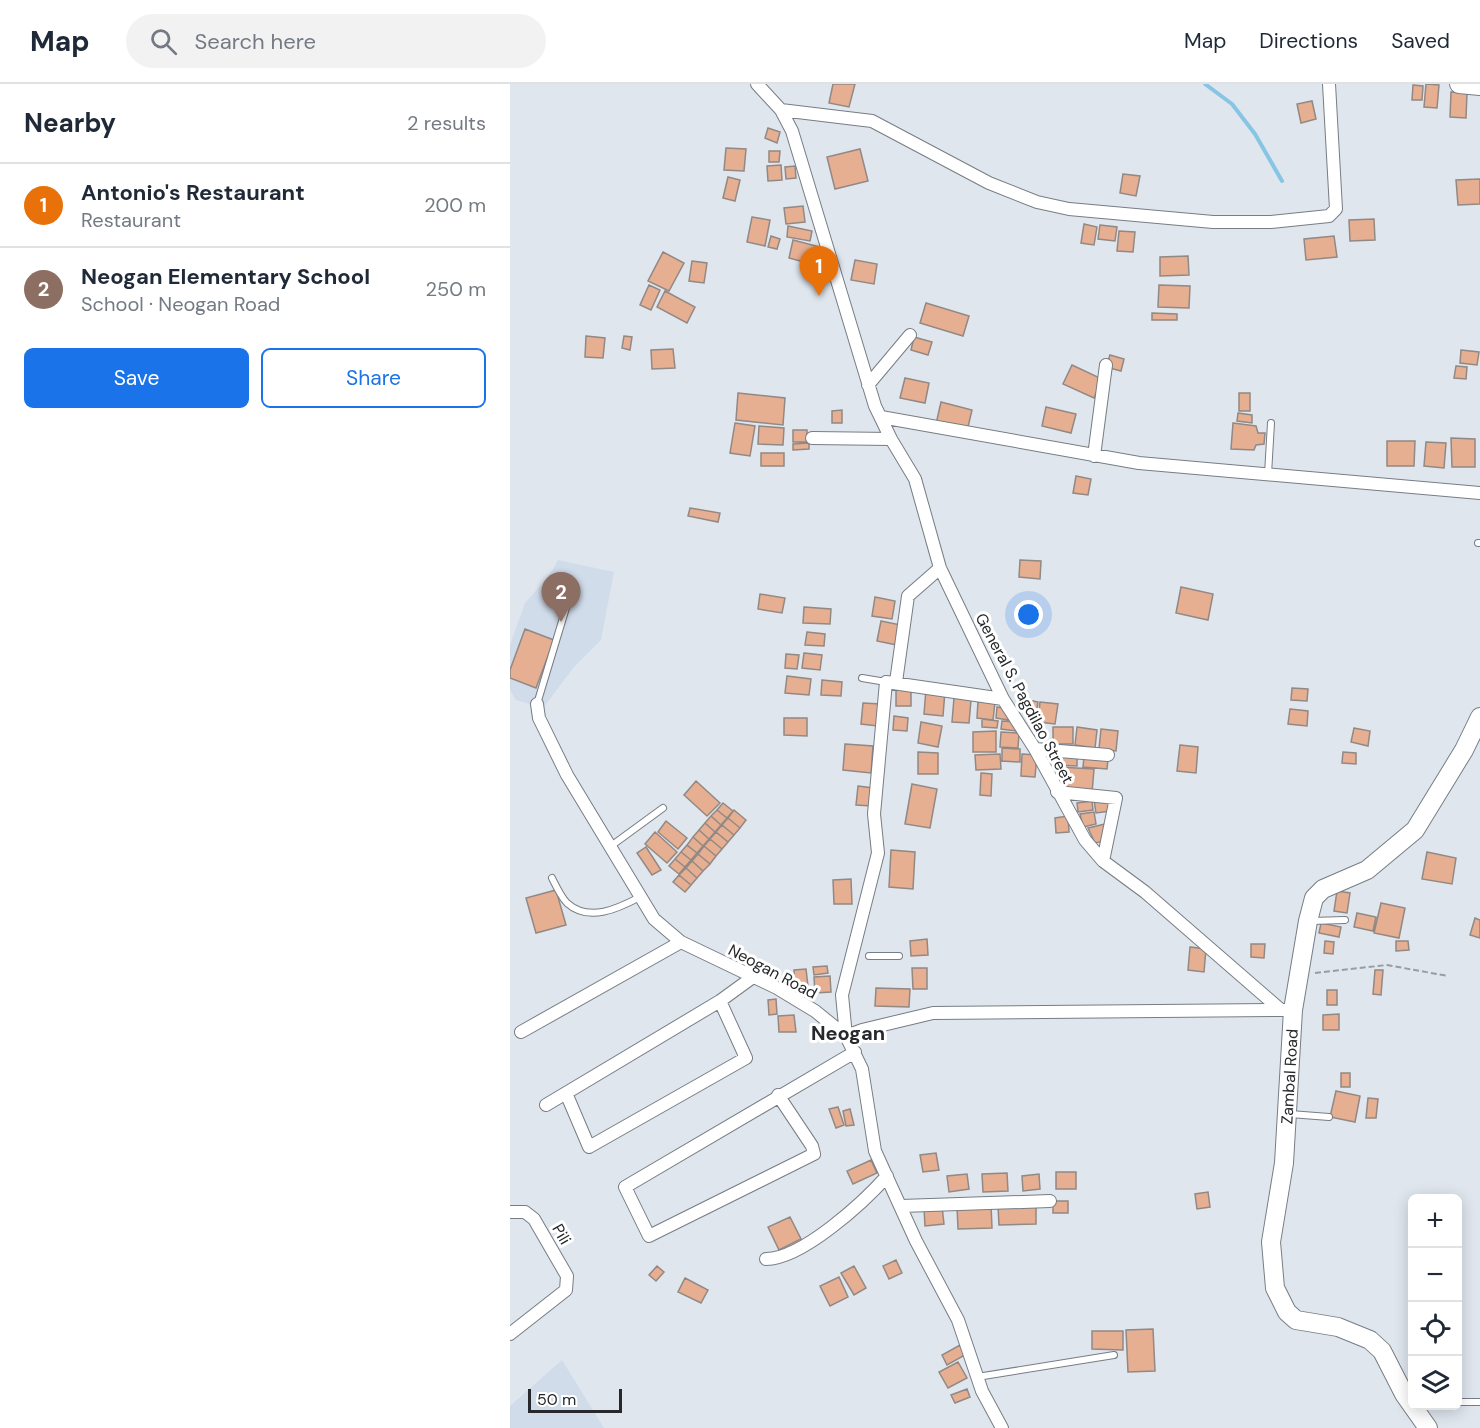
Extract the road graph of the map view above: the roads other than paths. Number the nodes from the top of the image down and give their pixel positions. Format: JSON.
{"nodes":[{"id":1,"x":757,"y":84,"type":"edge"},
{"id":2,"x":1329,"y":84,"type":"edge"},
{"id":3,"x":1459,"y":84,"type":"edge"},
{"id":4,"x":1480,"y":86,"type":"edge"},
{"id":5,"x":782,"y":110,"type":"junction"},
{"id":6,"x":910,"y":335,"type":"dead end"},
{"id":7,"x":1106,"y":365,"type":"dead end"},
{"id":8,"x":868,"y":385,"type":"junction"},
{"id":9,"x":881,"y":417,"type":"junction"},
{"id":10,"x":1271,"y":423,"type":"dead end"},
{"id":11,"x":812,"y":438,"type":"dead end"},
{"id":12,"x":891,"y":439,"type":"junction"},
{"id":13,"x":1094,"y":456,"type":"junction"},
{"id":14,"x":1268,"y":474,"type":"junction"},
{"id":15,"x":1480,"y":494,"type":"edge"},
{"id":16,"x":940,"y":568,"type":"junction"},
{"id":17,"x":572,"y":588,"type":"dead end"},
{"id":18,"x":862,"y":678,"type":"dead end"},
{"id":19,"x":891,"y":682,"type":"junction"},
{"id":20,"x":1003,"y":699,"type":"junction"},
{"id":21,"x":537,"y":704,"type":"joint"},
{"id":22,"x":1480,"y":717,"type":"edge"},
{"id":23,"x":1035,"y":749,"type":"junction"},
{"id":24,"x":1108,"y":755,"type":"dead end"},
{"id":25,"x":1057,"y":792,"type":"junction"},
{"id":26,"x":663,"y":808,"type":"dead end"},
{"id":27,"x":611,"y":846,"type":"junction"},
{"id":28,"x":1103,"y":861,"type":"junction"},
{"id":29,"x":552,"y":878,"type":"dead end"},
{"id":30,"x":640,"y":897,"type":"junction"},
{"id":31,"x":1345,"y":920,"type":"dead end"},
{"id":32,"x":1308,"y":921,"type":"junction"},
{"id":33,"x":681,"y":942,"type":"junction"},
{"id":34,"x":869,"y":956,"type":"dead end"},
{"id":35,"x":899,"y":956,"type":"dead end"},
{"id":36,"x":753,"y":977,"type":"junction"},
{"id":37,"x":720,"y":1002,"type":"junction"},
{"id":38,"x":1287,"y":1010,"type":"junction"},
{"id":39,"x":521,"y":1032,"type":"dead end"},
{"id":40,"x":846,"y":1036,"type":"junction"},
{"id":41,"x":855,"y":1052,"type":"junction"},
{"id":42,"x":566,"y":1093,"type":"junction"},
{"id":43,"x":778,"y":1095,"type":"junction"},
{"id":44,"x":546,"y":1105,"type":"dead end"},
{"id":45,"x":1287,"y":1114,"type":"junction"},
{"id":46,"x":1329,"y":1117,"type":"dead end"},
{"id":47,"x":887,"y":1176,"type":"junction"},
{"id":48,"x":1050,"y":1201,"type":"dead end"},
{"id":49,"x":901,"y":1206,"type":"junction"},
{"id":50,"x":510,"y":1212,"type":"edge"},
{"id":51,"x":766,"y":1259,"type":"dead end"},
{"id":52,"x":510,"y":1334,"type":"edge"},
{"id":53,"x":1114,"y":1355,"type":"dead end"},
{"id":54,"x":977,"y":1377,"type":"junction"},
{"id":55,"x":1408,"y":1399,"type":"edge"},
{"id":56,"x":1462,"y":1402,"type":"edge"},
{"id":57,"x":1480,"y":1402,"type":"edge"},
{"id":58,"x":1415,"y":1410,"type":"edge"},
{"id":59,"x":1002,"y":1428,"type":"edge"},
{"id":60,"x":1428,"y":1428,"type":"edge"}],
"edges":[{"from":1,"to":5,"type":"street","name":"General S. Pagdilao Street"},
{"from":2,"to":5,"type":"street"},
{"from":3,"to":4,"type":"street"},
{"from":5,"to":8,"type":"street","name":"General S. Pagdilao Street"},
{"from":6,"to":8,"type":"street"},
{"from":7,"to":13,"type":"street"},
{"from":8,"to":9,"type":"street","name":"General S. Pagdilao Street"},
{"from":9,"to":12,"type":"street","name":"General S. Pagdilao Street"},
{"from":9,"to":13,"type":"street"},
{"from":10,"to":14,"type":"lane"},
{"from":11,"to":12,"type":"street"},
{"from":12,"to":16,"type":"street","name":"General S. Pagdilao Street"},
{"from":13,"to":14,"type":"street"},
{"from":14,"to":15,"type":"street"},
{"from":16,"to":19,"type":"street"},
{"from":16,"to":20,"type":"street","name":"General S. Pagdilao Street"},
{"from":17,"to":21,"type":"lane"},
{"from":18,"to":19,"type":"lane"},
{"from":19,"to":20,"type":"street"},
{"from":19,"to":40,"type":"street"},
{"from":20,"to":23,"type":"street","name":"General S. Pagdilao Street"},
{"from":21,"to":27,"type":"street","name":"Neogan Road"},
{"from":22,"to":32,"type":"street","name":"Zambal Road"},
{"from":23,"to":24,"type":"street"},
{"from":23,"to":25,"type":"street","name":"General S. Pagdilao Street"},
{"from":25,"to":28,"type":"street","name":"General S. Pagdilao Street"},
{"from":25,"to":28,"type":"street"},
{"from":26,"to":27,"type":"lane"},
{"from":27,"to":30,"type":"street","name":"Neogan Road"},
{"from":28,"to":38,"type":"street","name":"General S. Pagdilao Street"},
{"from":29,"to":30,"type":"lane"},
{"from":30,"to":33,"type":"street","name":"Neogan Road"},
{"from":31,"to":32,"type":"lane"},
{"from":32,"to":38,"type":"street","name":"Zambal Road"},
{"from":33,"to":36,"type":"street","name":"Neogan Road"},
{"from":33,"to":39,"type":"street"},
{"from":34,"to":35,"type":"lane"},
{"from":36,"to":37,"type":"street"},
{"from":36,"to":40,"type":"street","name":"Neogan Road"},
{"from":37,"to":42,"type":"street"},
{"from":37,"to":42,"type":"street"},
{"from":38,"to":40,"type":"street"},
{"from":38,"to":45,"type":"street","name":"Zambal Road"},
{"from":40,"to":41,"type":"street","name":"Neogan Road"},
{"from":41,"to":43,"type":"street"},
{"from":41,"to":47,"type":"street","name":"Neogan Road"},
{"from":42,"to":44,"type":"street"},
{"from":43,"to":43,"type":"street"},
{"from":45,"to":46,"type":"lane"},
{"from":45,"to":55,"type":"street","name":"Zambal Road"},
{"from":47,"to":49,"type":"street","name":"Neogan Road"},
{"from":47,"to":51,"type":"street"},
{"from":48,"to":49,"type":"street"},
{"from":49,"to":54,"type":"street","name":"Neogan Road"},
{"from":50,"to":52,"type":"street","name":"Pili"},
{"from":53,"to":54,"type":"lane"},
{"from":54,"to":59,"type":"street","name":"Neogan Road"},
{"from":56,"to":57,"type":"lane"},
{"from":58,"to":60,"type":"street","name":"Zambal Road"}]}
